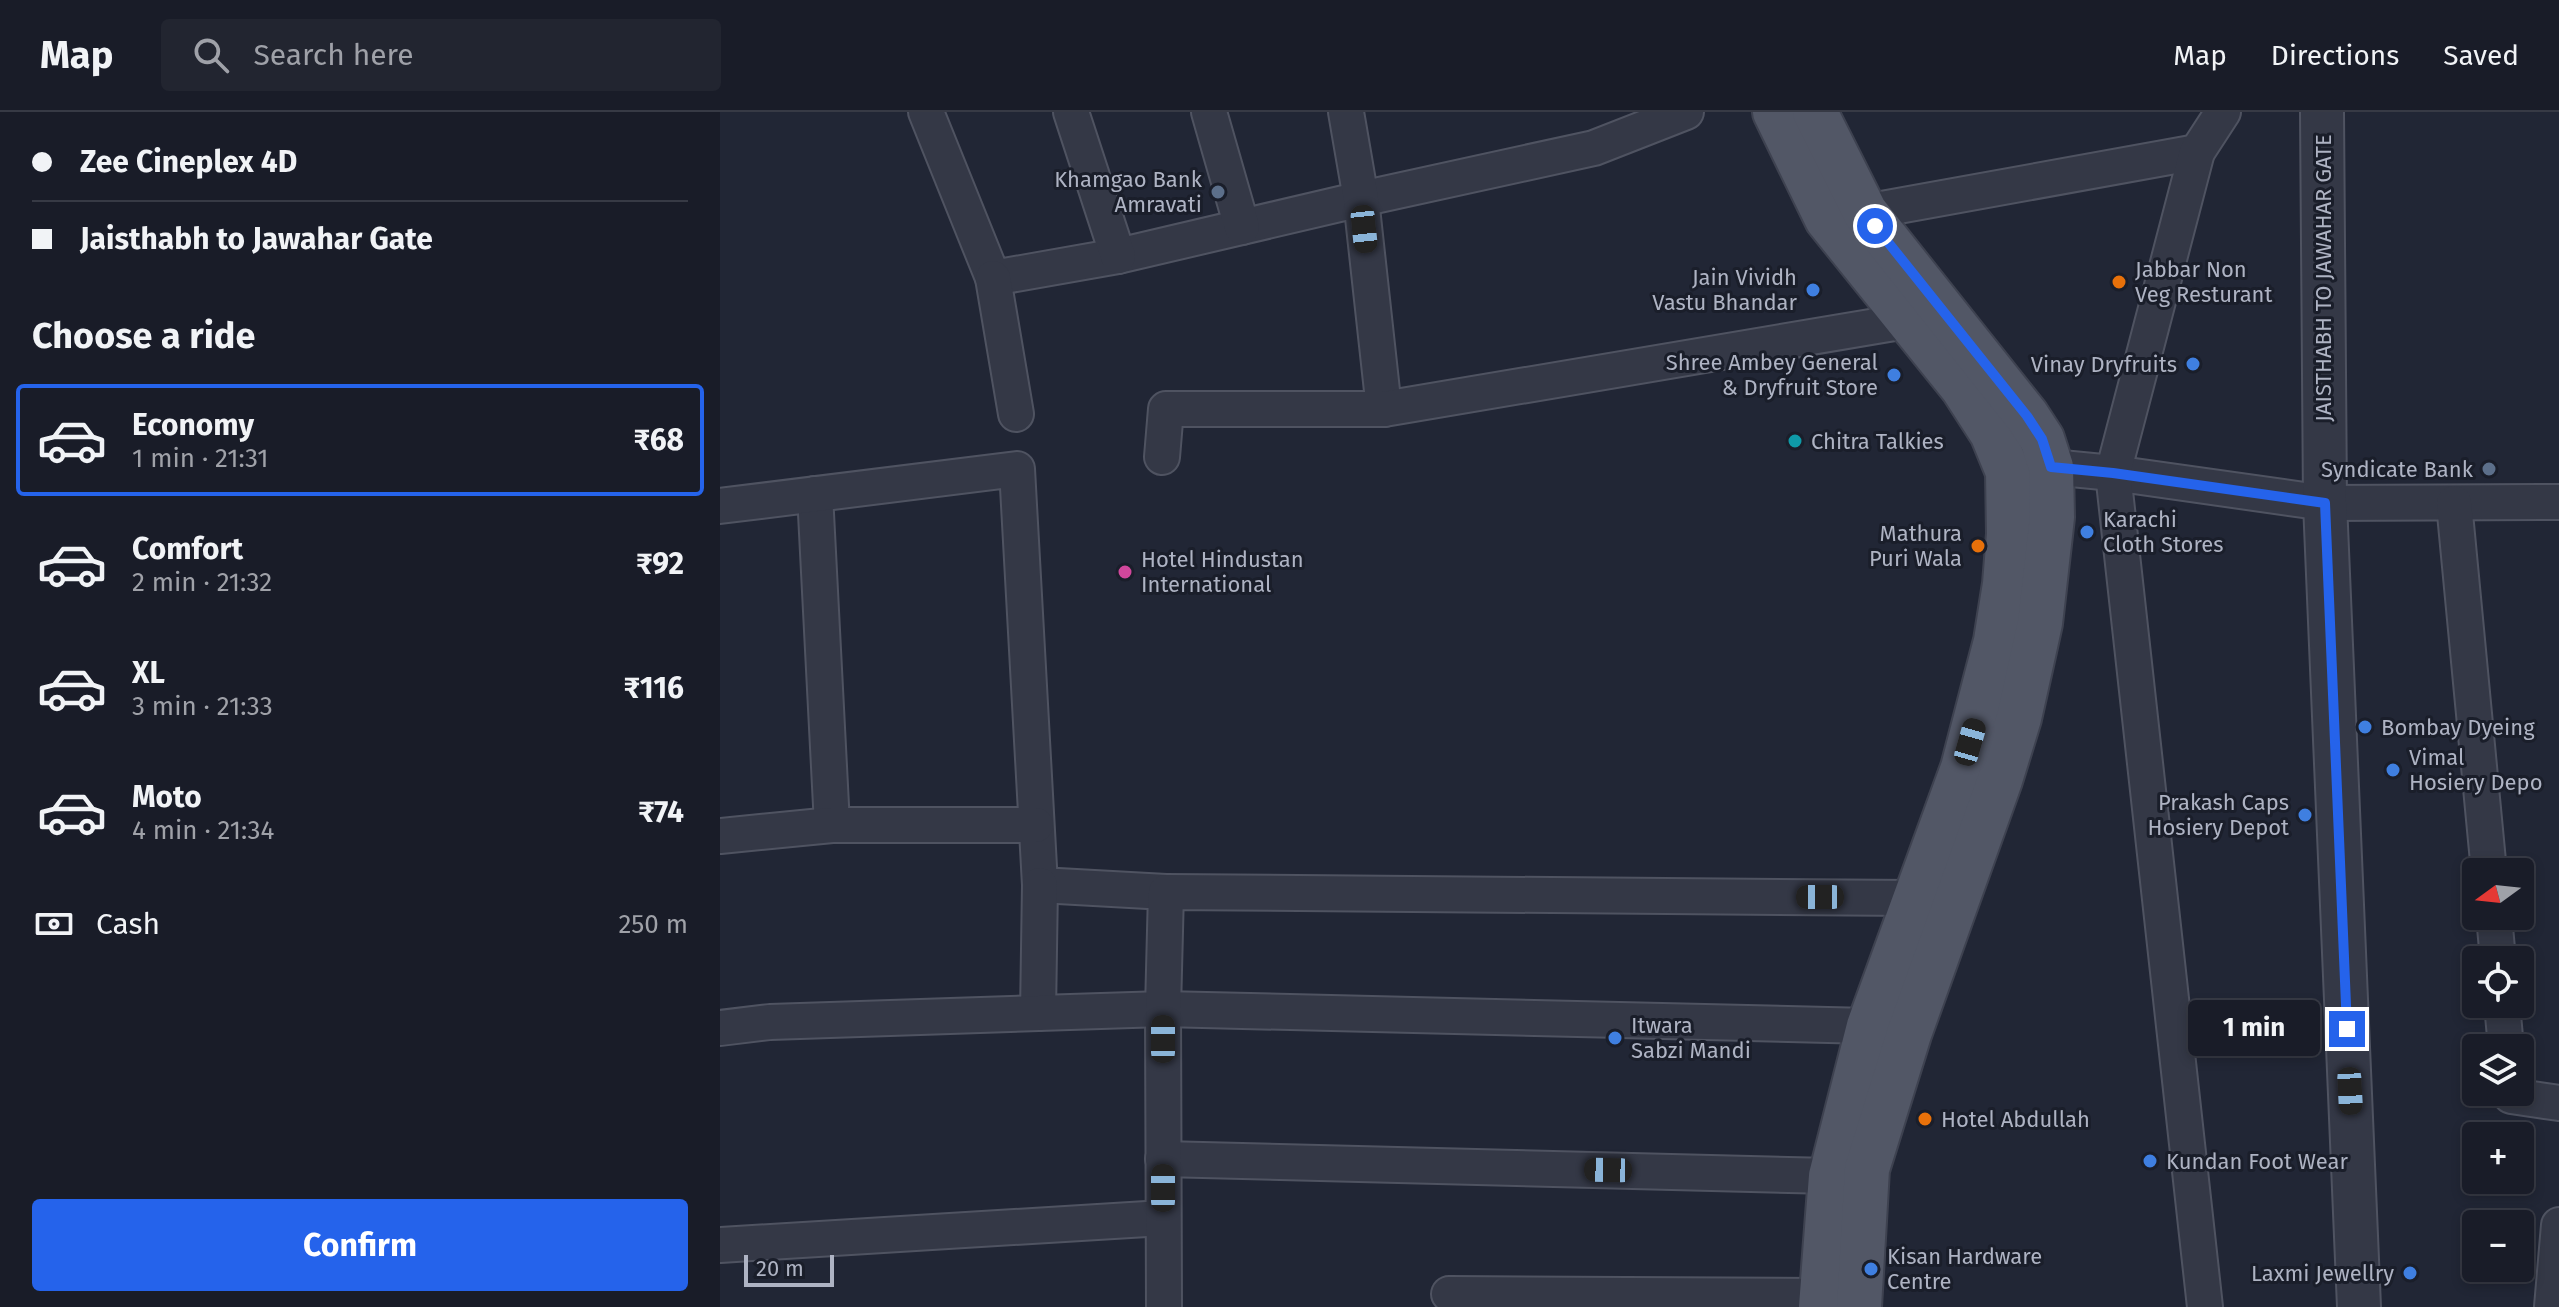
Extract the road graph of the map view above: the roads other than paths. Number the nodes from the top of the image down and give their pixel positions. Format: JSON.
{"nodes":[{"id":1,"x":926,"y":112,"type":"edge"},
{"id":2,"x":1071,"y":112,"type":"edge"},
{"id":3,"x":1209,"y":112,"type":"edge"},
{"id":4,"x":1346,"y":112,"type":"edge"},
{"id":5,"x":1686,"y":112,"type":"edge"},
{"id":6,"x":1775,"y":112,"type":"edge"},
{"id":7,"x":1815,"y":112,"type":"edge"},
{"id":8,"x":2223,"y":112,"type":"edge"},
{"id":9,"x":2322,"y":112,"type":"edge"},
{"id":10,"x":2197,"y":152,"type":"junction"},
{"id":11,"x":1361,"y":199,"type":"junction"},
{"id":12,"x":1846,"y":215,"type":"junction"},
{"id":13,"x":1242,"y":227,"type":"junction"},
{"id":14,"x":1118,"y":256,"type":"junction"},
{"id":15,"x":993,"y":278,"type":"junction"},
{"id":16,"x":1926,"y":318,"type":"junction"},
{"id":17,"x":1384,"y":409,"type":"junction"},
{"id":18,"x":1016,"y":414,"type":"dead end"},
{"id":19,"x":1162,"y":457,"type":"dead end"},
{"id":20,"x":2051,"y":467,"type":"junction"},
{"id":21,"x":2008,"y":472,"type":"junction"},
{"id":22,"x":2113,"y":473,"type":"junction"},
{"id":23,"x":815,"y":494,"type":"junction"},
{"id":24,"x":2559,"y":502,"type":"edge"},
{"id":25,"x":2325,"y":503,"type":"junction"},
{"id":26,"x":2454,"y":503,"type":"junction"},
{"id":27,"x":720,"y":506,"type":"edge"},
{"id":28,"x":832,"y":825,"type":"junction"},
{"id":29,"x":1036,"y":825,"type":"junction"},
{"id":30,"x":720,"y":836,"type":"edge"},
{"id":31,"x":2488,"y":858,"type":"edge"},
{"id":32,"x":1040,"y":885,"type":"junction"},
{"id":33,"x":1166,"y":892,"type":"junction"},
{"id":34,"x":1914,"y":898,"type":"junction"},
{"id":35,"x":1163,"y":1009,"type":"junction"},
{"id":36,"x":1038,"y":1013,"type":"junction"},
{"id":37,"x":720,"y":1028,"type":"edge"},
{"id":38,"x":1889,"y":1030,"type":"junction"},
{"id":39,"x":2534,"y":1099,"type":"edge"},
{"id":40,"x":2559,"y":1103,"type":"edge"},
{"id":41,"x":1163,"y":1159,"type":"junction"},
{"id":42,"x":1831,"y":1176,"type":"junction"},
{"id":43,"x":1163,"y":1218,"type":"junction"},
{"id":44,"x":2559,"y":1225,"type":"edge"},
{"id":45,"x":720,"y":1245,"type":"edge"},
{"id":46,"x":1449,"y":1294,"type":"dead end"},
{"id":47,"x":1833,"y":1303,"type":"edge"},
{"id":48,"x":1164,"y":1307,"type":"edge"},
{"id":49,"x":2205,"y":1307,"type":"edge"},
{"id":50,"x":2359,"y":1307,"type":"edge"},
{"id":51,"x":2552,"y":1307,"type":"edge"}],
"edges":[{"from":1,"to":15,"type":"street"},
{"from":2,"to":14,"type":"street"},
{"from":3,"to":13,"type":"street"},
{"from":4,"to":11,"type":"street"},
{"from":5,"to":11,"type":"street"},
{"from":6,"to":12,"type":"main road"},
{"from":7,"to":12,"type":"main road"},
{"from":8,"to":10,"type":"street"},
{"from":9,"to":25,"type":"street","name":"JAISTHABH TO JAWAHAR GATE"},
{"from":10,"to":12,"type":"street"},
{"from":10,"to":22,"type":"street"},
{"from":11,"to":13,"type":"street"},
{"from":11,"to":17,"type":"street"},
{"from":12,"to":16,"type":"main road"},
{"from":13,"to":14,"type":"street"},
{"from":14,"to":15,"type":"street"},
{"from":15,"to":18,"type":"street"},
{"from":16,"to":17,"type":"street"},
{"from":16,"to":20,"type":"main road"},
{"from":16,"to":21,"type":"main road"},
{"from":17,"to":19,"type":"street"},
{"from":20,"to":21,"type":"street"},
{"from":20,"to":22,"type":"street"},
{"from":20,"to":38,"type":"main road"},
{"from":21,"to":34,"type":"main road"},
{"from":22,"to":25,"type":"street"},
{"from":22,"to":49,"type":"street"},
{"from":23,"to":27,"type":"street"},
{"from":23,"to":28,"type":"street"},
{"from":23,"to":29,"type":"street"},
{"from":24,"to":26,"type":"street"},
{"from":25,"to":26,"type":"street"},
{"from":25,"to":50,"type":"street","name":"JAISTHABH TO JAWAHAR GATE"},
{"from":26,"to":31,"type":"street"},
{"from":28,"to":29,"type":"street"},
{"from":28,"to":30,"type":"street"},
{"from":29,"to":32,"type":"street"},
{"from":32,"to":33,"type":"street"},
{"from":32,"to":36,"type":"street"},
{"from":33,"to":34,"type":"street"},
{"from":33,"to":35,"type":"street"},
{"from":34,"to":38,"type":"main road"},
{"from":35,"to":36,"type":"street"},
{"from":35,"to":38,"type":"street"},
{"from":35,"to":41,"type":"street"},
{"from":36,"to":37,"type":"street"},
{"from":38,"to":42,"type":"main road"},
{"from":38,"to":47,"type":"main road"},
{"from":39,"to":40,"type":"street"},
{"from":41,"to":42,"type":"street"},
{"from":41,"to":43,"type":"street"},
{"from":42,"to":47,"type":"main road"},
{"from":43,"to":45,"type":"street"},
{"from":43,"to":48,"type":"street"},
{"from":44,"to":51,"type":"street"},
{"from":46,"to":47,"type":"street"}]}
